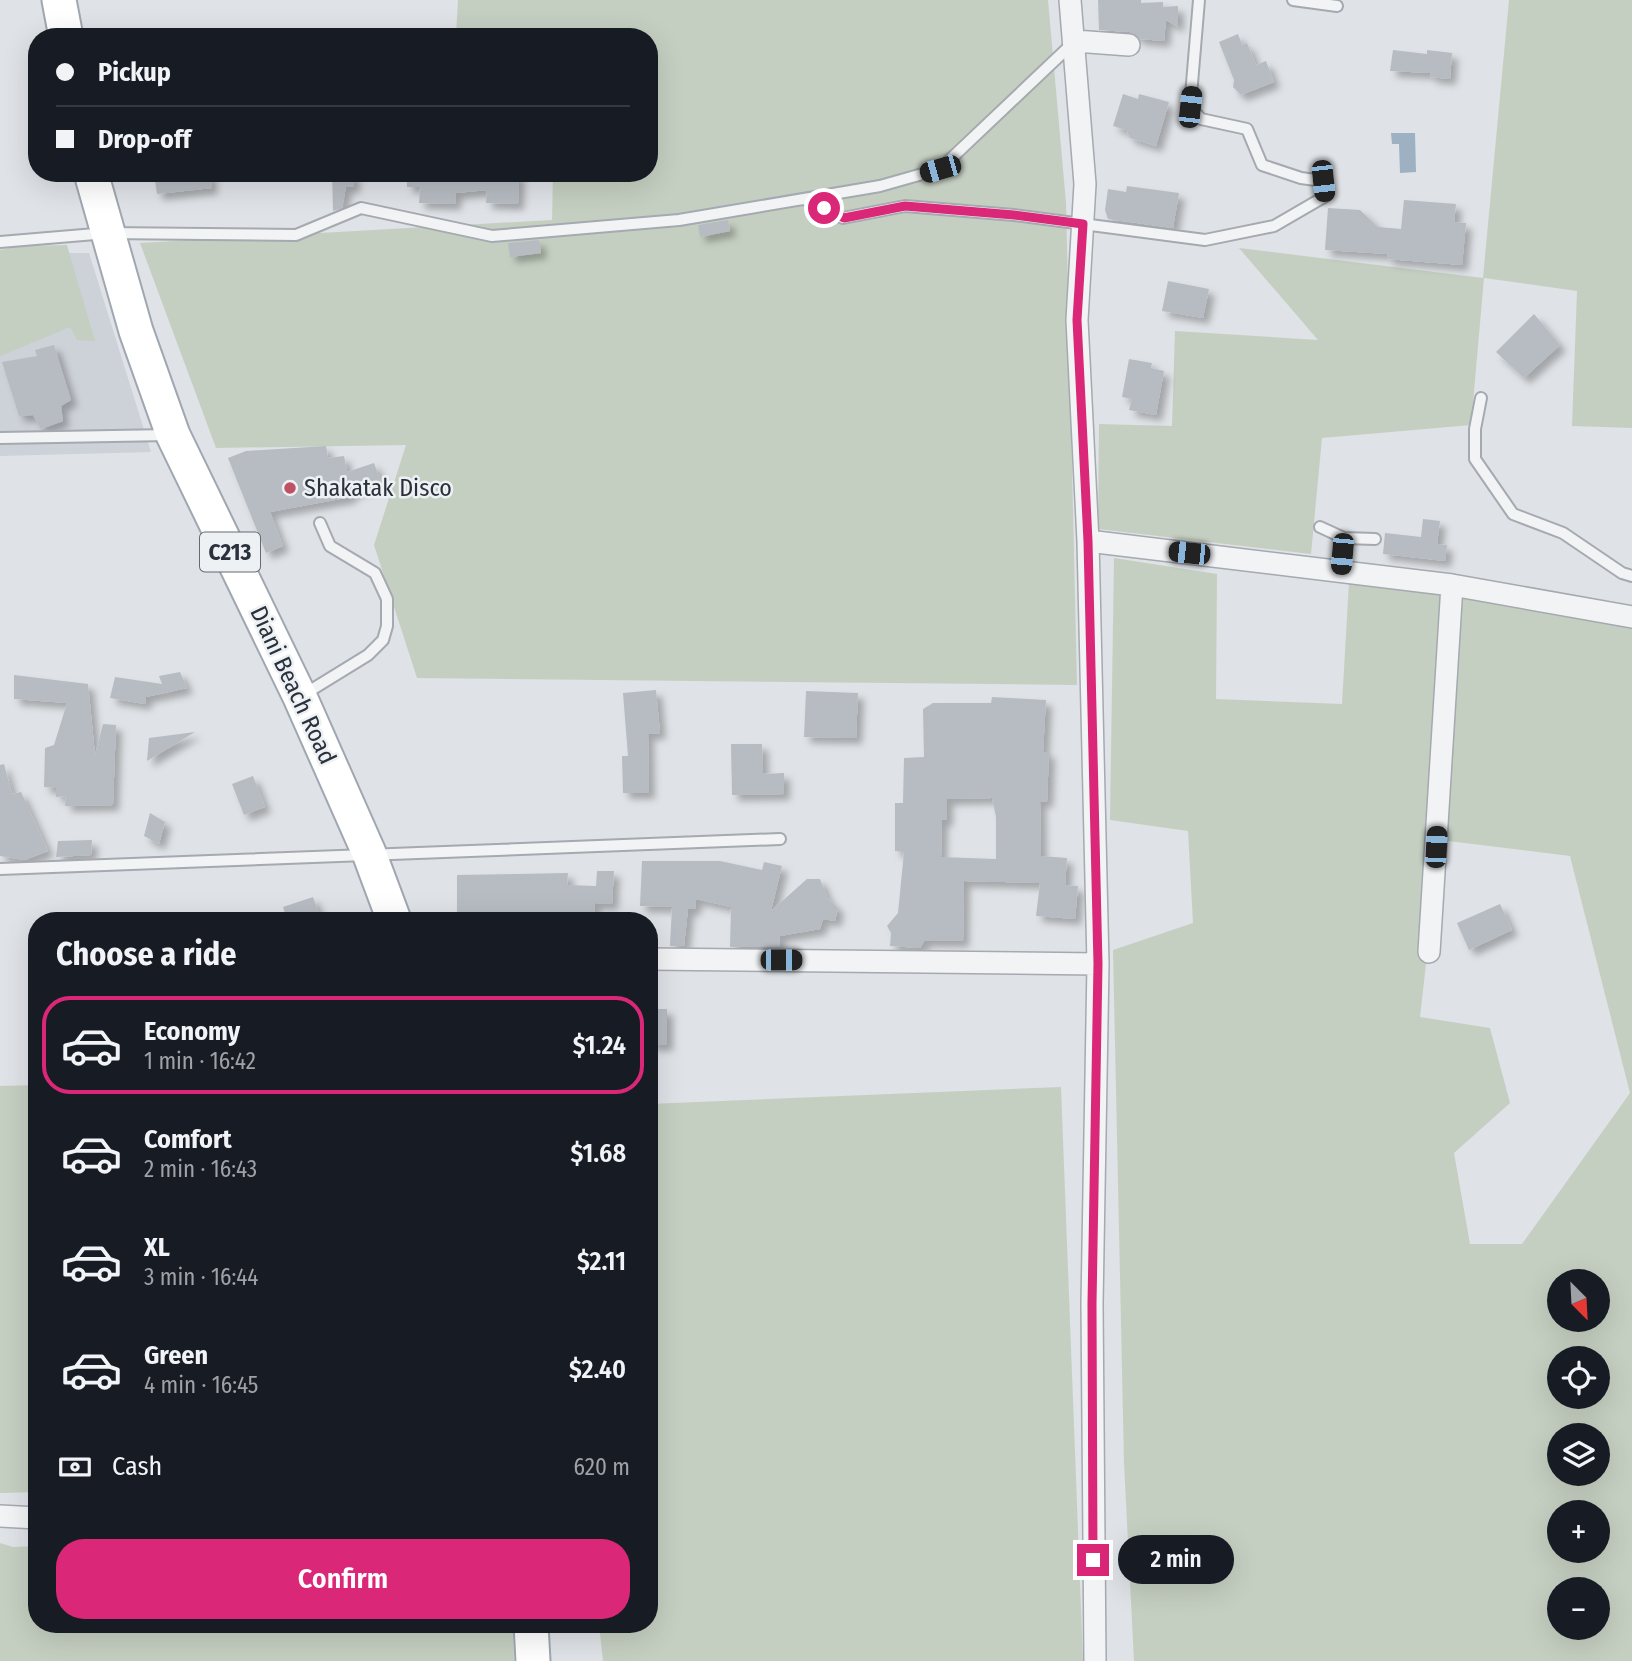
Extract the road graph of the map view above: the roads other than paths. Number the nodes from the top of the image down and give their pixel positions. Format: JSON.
{"nodes":[{"id":1,"x":59,"y":0,"type":"edge"},
{"id":2,"x":1070,"y":0,"type":"edge"},
{"id":3,"x":1199,"y":0,"type":"edge"},
{"id":4,"x":1293,"y":0,"type":"edge"},
{"id":5,"x":1337,"y":6,"type":"dead end"},
{"id":6,"x":64,"y":28,"type":"edge"},
{"id":7,"x":1075,"y":41,"type":"junction"},
{"id":8,"x":1129,"y":45,"type":"dead end"},
{"id":9,"x":93,"y":182,"type":"edge"},
{"id":10,"x":804,"y":199,"type":"junction"},
{"id":11,"x":1083,"y":224,"type":"junction"},
{"id":12,"x":107,"y":233,"type":"junction"},
{"id":13,"x":0,"y":242,"type":"edge"},
{"id":14,"x":1481,"y":398,"type":"dead end"},
{"id":15,"x":173,"y":435,"type":"junction"},
{"id":16,"x":0,"y":438,"type":"edge"},
{"id":17,"x":320,"y":523,"type":"dead end"},
{"id":18,"x":1320,"y":527,"type":"dead end"},
{"id":19,"x":1344,"y":538,"type":"junction"},
{"id":20,"x":1375,"y":538,"type":"dead end"},
{"id":21,"x":1088,"y":541,"type":"junction"},
{"id":22,"x":1341,"y":569,"type":"junction"},
{"id":23,"x":1632,"y":576,"type":"edge"},
{"id":24,"x":1452,"y":585,"type":"junction"},
{"id":25,"x":1632,"y":617,"type":"edge"},
{"id":26,"x":300,"y":697,"type":"junction"},
{"id":27,"x":780,"y":839,"type":"dead end"},
{"id":28,"x":369,"y":853,"type":"junction"},
{"id":29,"x":0,"y":869,"type":"edge"},
{"id":30,"x":391,"y":912,"type":"edge"},
{"id":31,"x":1429,"y":952,"type":"dead end"},
{"id":32,"x":658,"y":959,"type":"edge"},
{"id":33,"x":1098,"y":964,"type":"junction"},
{"id":34,"x":0,"y":1516,"type":"edge"},
{"id":35,"x":28,"y":1518,"type":"edge"},
{"id":36,"x":531,"y":1633,"type":"edge"},
{"id":37,"x":533,"y":1661,"type":"edge"},
{"id":38,"x":1095,"y":1661,"type":"edge"}],
"edges":[{"from":1,"to":6,"type":"main road"},
{"from":2,"to":7,"type":"street"},
{"from":3,"to":11,"type":"lane"},
{"from":4,"to":5,"type":"lane"},
{"from":7,"to":8,"type":"street"},
{"from":7,"to":10,"type":"lane"},
{"from":7,"to":11,"type":"street"},
{"from":9,"to":12,"type":"main road","name":"Diani Beach Road","number":"C213"},
{"from":10,"to":11,"type":"lane"},
{"from":10,"to":12,"type":"lane"},
{"from":11,"to":21,"type":"street"},
{"from":12,"to":13,"type":"lane"},
{"from":12,"to":15,"type":"main road","name":"Diani Beach Road","number":"C213"},
{"from":14,"to":23,"type":"lane"},
{"from":15,"to":16,"type":"lane"},
{"from":15,"to":26,"type":"main road","name":"Diani Beach Road","number":"C213"},
{"from":17,"to":26,"type":"lane"},
{"from":18,"to":19,"type":"lane"},
{"from":19,"to":20,"type":"lane"},
{"from":19,"to":22,"type":"lane"},
{"from":21,"to":22,"type":"street"},
{"from":21,"to":33,"type":"street"},
{"from":22,"to":24,"type":"street"},
{"from":24,"to":25,"type":"street"},
{"from":24,"to":31,"type":"street"},
{"from":26,"to":28,"type":"main road","name":"Diani Beach Road","number":"C213"},
{"from":27,"to":28,"type":"lane"},
{"from":28,"to":29,"type":"lane"},
{"from":28,"to":30,"type":"main road","name":"Diani Beach Road","number":"C213"},
{"from":32,"to":33,"type":"street"},
{"from":33,"to":38,"type":"street"},
{"from":34,"to":35,"type":"street"},
{"from":36,"to":37,"type":"main road"}]}
